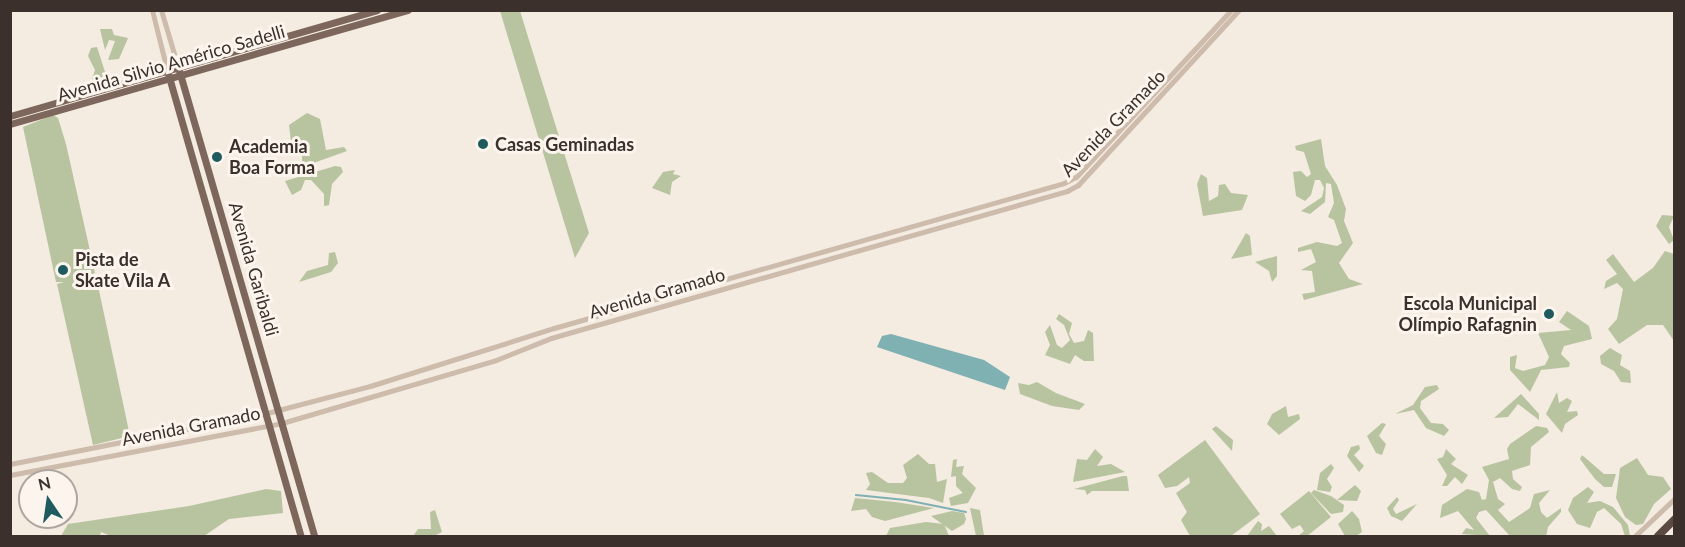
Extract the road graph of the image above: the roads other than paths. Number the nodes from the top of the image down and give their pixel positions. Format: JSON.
{"nodes":[{"id":1,"x":152,"y":10,"type":"edge"},
{"id":2,"x":161,"y":10,"type":"edge"},
{"id":3,"x":377,"y":10,"type":"edge"},
{"id":4,"x":408,"y":10,"type":"edge"},
{"id":5,"x":1231,"y":10,"type":"edge"},
{"id":6,"x":1239,"y":10,"type":"edge"},
{"id":7,"x":280,"y":38,"type":"junction"},
{"id":8,"x":282,"y":47,"type":"junction"},
{"id":9,"x":178,"y":67,"type":"junction"},
{"id":10,"x":167,"y":70,"type":"junction"},
{"id":11,"x":180,"y":75,"type":"junction"},
{"id":12,"x":169,"y":79,"type":"junction"},
{"id":13,"x":10,"y":116,"type":"edge"},
{"id":14,"x":10,"y":124,"type":"edge"},
{"id":15,"x":439,"y":366,"type":"junction"},
{"id":16,"x":442,"y":376,"type":"junction"},
{"id":17,"x":370,"y":386,"type":"junction"},
{"id":18,"x":374,"y":395,"type":"junction"},
{"id":19,"x":278,"y":409,"type":"junction"},
{"id":20,"x":267,"y":413,"type":"junction"},
{"id":21,"x":282,"y":423,"type":"junction"},
{"id":22,"x":269,"y":426,"type":"junction"},
{"id":23,"x":10,"y":464,"type":"edge"},
{"id":24,"x":10,"y":475,"type":"edge"},
{"id":25,"x":1674,"y":499,"type":"edge"},
{"id":26,"x":1674,"y":520,"type":"edge"},
{"id":27,"x":301,"y":537,"type":"edge"},
{"id":28,"x":314,"y":537,"type":"edge"},
{"id":29,"x":1635,"y":537,"type":"edge"},
{"id":30,"x":1658,"y":537,"type":"edge"}],
"edges":[{"from":1,"to":10,"type":"street","name":"Avenida Garibaldi"},
{"from":2,"to":9,"type":"street","name":"Avenida Garibaldi"},
{"from":3,"to":7,"type":"main road","name":"Avenida Silvio Américo Sadelli"},
{"from":4,"to":8,"type":"main road","name":"Avenida Silvio Américo Sadelli"},
{"from":5,"to":15,"type":"street","name":"Avenida Gramado"},
{"from":6,"to":16,"type":"street","name":"Avenida Gramado"},
{"from":7,"to":8,"type":"main road"},
{"from":7,"to":9,"type":"main road","name":"Avenida Silvio Américo Sadelli"},
{"from":8,"to":11,"type":"main road","name":"Avenida Silvio Américo Sadelli"},
{"from":9,"to":10,"type":"main road","name":"Avenida Silvio Américo Sadelli"},
{"from":9,"to":11,"type":"main road","name":"Avenida Garibaldi"},
{"from":10,"to":12,"type":"main road","name":"Avenida Garibaldi"},
{"from":10,"to":13,"type":"main road","name":"Avenida Silvio Américo Sadelli"},
{"from":11,"to":12,"type":"main road","name":"Avenida Silvio Américo Sadelli"},
{"from":11,"to":19,"type":"main road","name":"Avenida Garibaldi"},
{"from":12,"to":14,"type":"main road","name":"Avenida Silvio Américo Sadelli"},
{"from":12,"to":20,"type":"main road","name":"Avenida Garibaldi"},
{"from":15,"to":16,"type":"street"},
{"from":15,"to":17,"type":"street","name":"Avenida Gramado"},
{"from":16,"to":18,"type":"street","name":"Avenida Gramado"},
{"from":17,"to":18,"type":"street"},
{"from":17,"to":19,"type":"street","name":"Avenida Gramado"},
{"from":18,"to":21,"type":"street","name":"Avenida Gramado"},
{"from":19,"to":20,"type":"street","name":"Avenida Gramado"},
{"from":19,"to":21,"type":"main road","name":"Avenida Garibaldi"},
{"from":20,"to":22,"type":"main road","name":"Avenida Garibaldi"},
{"from":20,"to":23,"type":"street","name":"Avenida Gramado"},
{"from":21,"to":22,"type":"street","name":"Avenida Gramado"},
{"from":21,"to":28,"type":"main road","name":"Avenida Garibaldi"},
{"from":22,"to":24,"type":"street","name":"Avenida Gramado"},
{"from":22,"to":27,"type":"main road","name":"Avenida Garibaldi"},
{"from":25,"to":29,"type":"street"},
{"from":26,"to":30,"type":"highway"}]}
